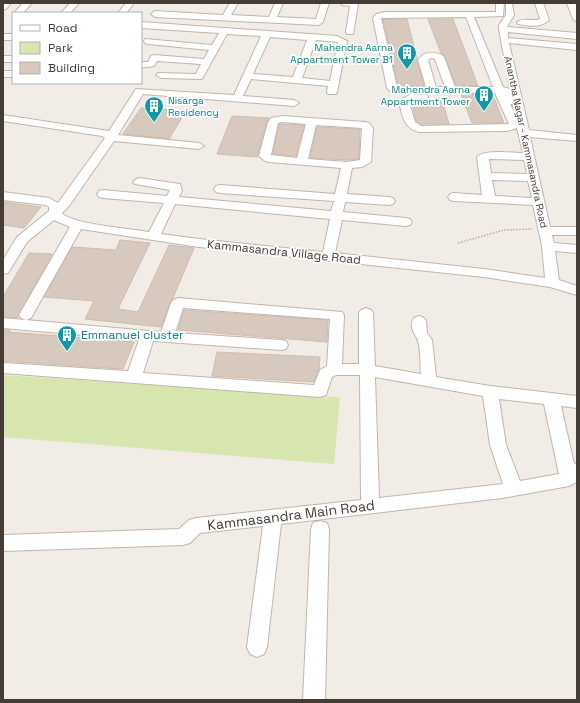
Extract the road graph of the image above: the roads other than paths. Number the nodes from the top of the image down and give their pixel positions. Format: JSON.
{"nodes":[{"id":1,"x":7,"y":3,"type":"edge"},
{"id":2,"x":28,"y":3,"type":"edge"},
{"id":3,"x":75,"y":3,"type":"edge"},
{"id":4,"x":130,"y":3,"type":"edge"},
{"id":5,"x":161,"y":3,"type":"edge"},
{"id":6,"x":234,"y":3,"type":"edge"},
{"id":7,"x":279,"y":3,"type":"edge"},
{"id":8,"x":325,"y":3,"type":"edge"},
{"id":9,"x":345,"y":3,"type":"edge"},
{"id":10,"x":539,"y":3,"type":"edge"},
{"id":11,"x":571,"y":3,"type":"edge"},
{"id":12,"x":433,"y":6,"type":"dead end"},
{"id":13,"x":3,"y":7,"type":"edge"},
{"id":14,"x":19,"y":12,"type":"edge"},
{"id":15,"x":67,"y":12,"type":"edge"},
{"id":16,"x":123,"y":12,"type":"edge"},
{"id":17,"x":155,"y":14,"type":"junction"},
{"id":18,"x":469,"y":14,"type":"junction"},
{"id":19,"x":504,"y":17,"type":"edge"},
{"id":20,"x":225,"y":18,"type":"junction"},
{"id":21,"x":480,"y":18,"type":"dead end"},
{"id":22,"x":577,"y":19,"type":"edge"},
{"id":23,"x":272,"y":20,"type":"junction"},
{"id":24,"x":145,"y":26,"type":"edge"},
{"id":25,"x":224,"y":32,"type":"junction"},
{"id":26,"x":350,"y":32,"type":"dead end"},
{"id":27,"x":266,"y":35,"type":"junction"},
{"id":28,"x":577,"y":36,"type":"edge"},
{"id":29,"x":312,"y":38,"type":"junction"},
{"id":30,"x":145,"y":40,"type":"edge"},
{"id":31,"x":577,"y":47,"type":"edge"},
{"id":32,"x":215,"y":48,"type":"junction"},
{"id":33,"x":207,"y":62,"type":"junction"},
{"id":34,"x":142,"y":66,"type":"edge"},
{"id":35,"x":161,"y":75,"type":"dead end"},
{"id":36,"x":247,"y":76,"type":"junction"},
{"id":37,"x":296,"y":81,"type":"junction"},
{"id":38,"x":138,"y":84,"type":"edge"},
{"id":39,"x":432,"y":90,"type":"junction"},
{"id":40,"x":451,"y":90,"type":"junction"},
{"id":41,"x":494,"y":90,"type":"junction"},
{"id":42,"x":140,"y":91,"type":"junction"},
{"id":43,"x":237,"y":99,"type":"junction"},
{"id":44,"x":518,"y":102,"type":"junction"},
{"id":45,"x":294,"y":103,"type":"dead end"},
{"id":46,"x":3,"y":118,"type":"edge"},
{"id":47,"x":312,"y":121,"type":"junction"},
{"id":48,"x":111,"y":137,"type":"junction"},
{"id":49,"x":577,"y":138,"type":"edge"},
{"id":50,"x":525,"y":139,"type":"junction"},
{"id":51,"x":199,"y":146,"type":"dead end"},
{"id":52,"x":577,"y":146,"type":"edge"},
{"id":53,"x":529,"y":157,"type":"junction"},
{"id":54,"x":302,"y":161,"type":"junction"},
{"id":55,"x":347,"y":165,"type":"junction"},
{"id":56,"x":486,"y":176,"type":"junction"},
{"id":57,"x":534,"y":178,"type":"junction"},
{"id":58,"x":139,"y":182,"type":"dead end"},
{"id":59,"x":220,"y":189,"type":"dead end"},
{"id":60,"x":103,"y":194,"type":"dead end"},
{"id":61,"x":3,"y":196,"type":"edge"},
{"id":62,"x":340,"y":197,"type":"junction"},
{"id":63,"x":454,"y":197,"type":"dead end"},
{"id":64,"x":489,"y":199,"type":"junction"},
{"id":65,"x":171,"y":200,"type":"junction"},
{"id":66,"x":389,"y":201,"type":"dead end"},
{"id":67,"x":539,"y":202,"type":"junction"},
{"id":68,"x":55,"y":213,"type":"junction"},
{"id":69,"x":336,"y":216,"type":"junction"},
{"id":70,"x":406,"y":222,"type":"dead end"},
{"id":71,"x":78,"y":225,"type":"junction"},
{"id":72,"x":545,"y":231,"type":"junction"},
{"id":73,"x":577,"y":231,"type":"edge"},
{"id":74,"x":153,"y":237,"type":"junction"},
{"id":75,"x":548,"y":246,"type":"junction"},
{"id":76,"x":577,"y":249,"type":"edge"},
{"id":77,"x":328,"y":257,"type":"junction"},
{"id":78,"x":3,"y":270,"type":"edge"},
{"id":79,"x":568,"y":286,"type":"edge"},
{"id":80,"x":366,"y":313,"type":"dead end"},
{"id":81,"x":26,"y":315,"type":"dead end"},
{"id":82,"x":419,"y":321,"type":"dead end"},
{"id":83,"x":3,"y":323,"type":"edge"},
{"id":84,"x":148,"y":336,"type":"junction"},
{"id":85,"x":166,"y":337,"type":"junction"},
{"id":86,"x":281,"y":345,"type":"dead end"},
{"id":87,"x":3,"y":368,"type":"edge"},
{"id":88,"x":334,"y":369,"type":"junction"},
{"id":89,"x":367,"y":370,"type":"junction"},
{"id":90,"x":132,"y":378,"type":"junction"},
{"id":91,"x":429,"y":381,"type":"junction"},
{"id":92,"x":490,"y":392,"type":"junction"},
{"id":93,"x":551,"y":399,"type":"junction"},
{"id":94,"x":577,"y":402,"type":"edge"},
{"id":95,"x":573,"y":475,"type":"edge"},
{"id":96,"x":514,"y":489,"type":"junction"},
{"id":97,"x":370,"y":506,"type":"junction"},
{"id":98,"x":273,"y":518,"type":"junction"},
{"id":99,"x":320,"y":529,"type":"dead end"},
{"id":100,"x":3,"y":543,"type":"edge"},
{"id":101,"x":257,"y":647,"type":"dead end"},
{"id":102,"x":314,"y":700,"type":"edge"}],
"edges":[{"from":1,"to":13,"type":"street"},
{"from":2,"to":14,"type":"street"},
{"from":3,"to":15,"type":"street"},
{"from":4,"to":16,"type":"street"},
{"from":5,"to":17,"type":"street"},
{"from":6,"to":20,"type":"street"},
{"from":7,"to":23,"type":"street"},
{"from":8,"to":23,"type":"street"},
{"from":9,"to":26,"type":"street"},
{"from":10,"to":19,"type":"street"},
{"from":11,"to":22,"type":"street"},
{"from":12,"to":19,"type":"street"},
{"from":17,"to":20,"type":"street"},
{"from":17,"to":24,"type":"street"},
{"from":18,"to":19,"type":"street"},
{"from":18,"to":39,"type":"street"},
{"from":18,"to":41,"type":"street"},
{"from":19,"to":21,"type":"street"},
{"from":19,"to":28,"type":"street"},
{"from":19,"to":31,"type":"street"},
{"from":19,"to":44,"type":"street","name":"Anantha Nagar - Kammasandra Road"},
{"from":20,"to":23,"type":"street"},
{"from":24,"to":25,"type":"street"},
{"from":24,"to":30,"type":"street"},
{"from":25,"to":27,"type":"street"},
{"from":25,"to":32,"type":"street"},
{"from":27,"to":29,"type":"street"},
{"from":27,"to":36,"type":"street"},
{"from":29,"to":37,"type":"street"},
{"from":29,"to":37,"type":"street"},
{"from":30,"to":32,"type":"street"},
{"from":32,"to":33,"type":"street"},
{"from":33,"to":34,"type":"street"},
{"from":33,"to":35,"type":"street"},
{"from":36,"to":37,"type":"street"},
{"from":36,"to":43,"type":"street"},
{"from":38,"to":42,"type":"street"},
{"from":39,"to":40,"type":"street"},
{"from":39,"to":40,"type":"street"},
{"from":40,"to":41,"type":"street"},
{"from":41,"to":41,"type":"street"},
{"from":41,"to":44,"type":"street"},
{"from":42,"to":43,"type":"street"},
{"from":42,"to":48,"type":"street"},
{"from":43,"to":45,"type":"street"},
{"from":44,"to":50,"type":"street","name":"Anantha Nagar - Kammasandra Road"},
{"from":46,"to":48,"type":"street"},
{"from":47,"to":54,"type":"street"},
{"from":47,"to":54,"type":"street"},
{"from":47,"to":55,"type":"street"},
{"from":48,"to":51,"type":"street"},
{"from":48,"to":68,"type":"street"},
{"from":49,"to":50,"type":"street"},
{"from":50,"to":52,"type":"street"},
{"from":50,"to":53,"type":"street","name":"Anantha Nagar - Kammasandra Road"},
{"from":53,"to":56,"type":"street"},
{"from":53,"to":57,"type":"street","name":"Anantha Nagar - Kammasandra Road"},
{"from":54,"to":55,"type":"street"},
{"from":55,"to":62,"type":"street"},
{"from":56,"to":57,"type":"street"},
{"from":56,"to":64,"type":"street"},
{"from":57,"to":67,"type":"street","name":"Anantha Nagar - Kammasandra Road"},
{"from":58,"to":65,"type":"street"},
{"from":59,"to":62,"type":"street"},
{"from":60,"to":65,"type":"street"},
{"from":61,"to":68,"type":"street","name":"Kammasandra Village Road"},
{"from":62,"to":66,"type":"street"},
{"from":62,"to":69,"type":"street"},
{"from":63,"to":64,"type":"street"},
{"from":64,"to":67,"type":"street"},
{"from":65,"to":69,"type":"street"},
{"from":65,"to":74,"type":"street"},
{"from":67,"to":72,"type":"street","name":"Anantha Nagar - Kammasandra Road"},
{"from":68,"to":71,"type":"street","name":"Kammasandra Village Road"},
{"from":68,"to":78,"type":"street"},
{"from":69,"to":70,"type":"street"},
{"from":69,"to":77,"type":"street"},
{"from":71,"to":74,"type":"street","name":"Kammasandra Village Road"},
{"from":71,"to":81,"type":"street"},
{"from":72,"to":73,"type":"street"},
{"from":72,"to":75,"type":"street","name":"Anantha Nagar - Kammasandra Road"},
{"from":74,"to":77,"type":"street","name":"Kammasandra Village Road"},
{"from":75,"to":76,"type":"street"},
{"from":75,"to":79,"type":"street","name":"Anantha Nagar - Kammasandra Road"},
{"from":77,"to":79,"type":"street","name":"Kammasandra Village Road"},
{"from":80,"to":89,"type":"street"},
{"from":82,"to":91,"type":"street"},
{"from":83,"to":84,"type":"street"},
{"from":84,"to":85,"type":"street"},
{"from":84,"to":90,"type":"street"},
{"from":85,"to":86,"type":"street"},
{"from":85,"to":88,"type":"street"},
{"from":87,"to":90,"type":"street"},
{"from":88,"to":89,"type":"street"},
{"from":88,"to":90,"type":"street"},
{"from":89,"to":91,"type":"street"},
{"from":89,"to":97,"type":"street"},
{"from":91,"to":92,"type":"street"},
{"from":92,"to":93,"type":"street"},
{"from":92,"to":96,"type":"street"},
{"from":93,"to":94,"type":"street"},
{"from":93,"to":95,"type":"street"},
{"from":95,"to":96,"type":"street","name":"Kammasandra Main Road"},
{"from":96,"to":97,"type":"street","name":"Kammasandra Main Road"},
{"from":97,"to":98,"type":"street","name":"Kammasandra Main Road"},
{"from":98,"to":100,"type":"street","name":"Kammasandra Main Road"},
{"from":98,"to":101,"type":"street"},
{"from":99,"to":102,"type":"street"}]}
